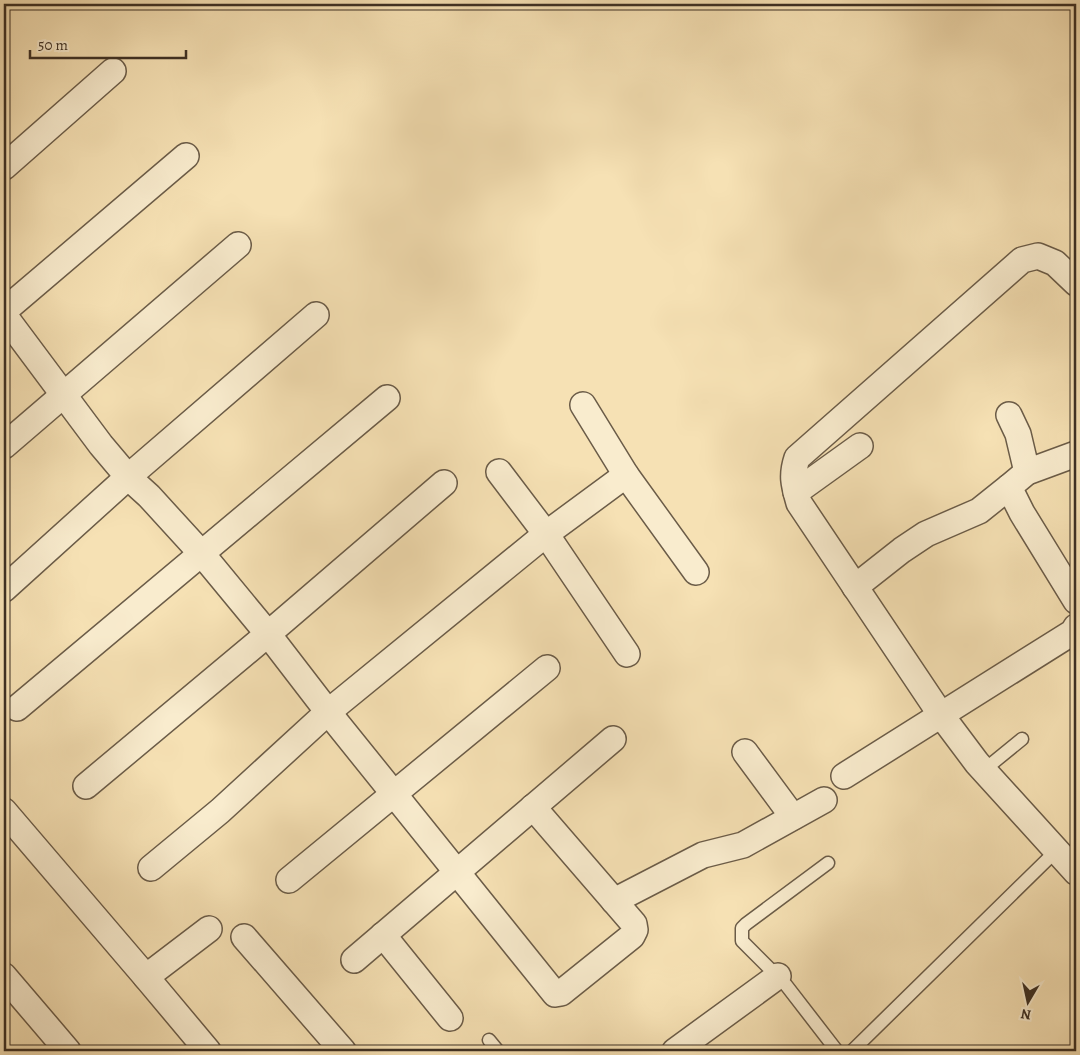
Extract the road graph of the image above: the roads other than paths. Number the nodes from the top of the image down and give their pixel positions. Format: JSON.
{"nodes":[{"id":1,"x":113,"y":72,"type":"dead end"},
{"id":2,"x":186,"y":156,"type":"dead end"},
{"id":3,"x":4,"y":167,"type":"edge"},
{"id":4,"x":238,"y":245,"type":"dead end"},
{"id":5,"x":1076,"y":284,"type":"edge"},
{"id":6,"x":4,"y":311,"type":"edge"},
{"id":7,"x":4,"y":315,"type":"edge"},
{"id":8,"x":316,"y":315,"type":"dead end"},
{"id":9,"x":64,"y":395,"type":"junction"},
{"id":10,"x":387,"y":398,"type":"dead end"},
{"id":11,"x":583,"y":405,"type":"dead end"},
{"id":12,"x":1009,"y":415,"type":"dead end"},
{"id":13,"x":4,"y":446,"type":"edge"},
{"id":14,"x":860,"y":446,"type":"dead end"},
{"id":15,"x":1076,"y":454,"type":"edge"},
{"id":16,"x":499,"y":472,"type":"dead end"},
{"id":17,"x":626,"y":475,"type":"junction"},
{"id":18,"x":128,"y":477,"type":"junction"},
{"id":19,"x":1018,"y":480,"type":"junction"},
{"id":20,"x":444,"y":482,"type":"dead end"},
{"id":21,"x":796,"y":492,"type":"junction"},
{"id":22,"x":546,"y":534,"type":"junction"},
{"id":23,"x":202,"y":554,"type":"junction"},
{"id":24,"x":696,"y":572,"type":"dead end"},
{"id":25,"x":855,"y":587,"type":"junction"},
{"id":26,"x":4,"y":589,"type":"edge"},
{"id":27,"x":1076,"y":600,"type":"edge"},
{"id":28,"x":1076,"y":627,"type":"edge"},
{"id":29,"x":268,"y":634,"type":"junction"},
{"id":30,"x":627,"y":654,"type":"dead end"},
{"id":31,"x":547,"y":668,"type":"dead end"},
{"id":32,"x":17,"y":708,"type":"dead end"},
{"id":33,"x":328,"y":712,"type":"junction"},
{"id":34,"x":941,"y":715,"type":"junction"},
{"id":35,"x":613,"y":739,"type":"dead end"},
{"id":36,"x":1022,"y":739,"type":"dead end"},
{"id":37,"x":745,"y":752,"type":"dead end"},
{"id":38,"x":984,"y":770,"type":"junction"},
{"id":39,"x":844,"y":776,"type":"dead end"},
{"id":40,"x":86,"y":786,"type":"dead end"},
{"id":41,"x":394,"y":793,"type":"junction"},
{"id":42,"x":824,"y":800,"type":"dead end"},
{"id":43,"x":533,"y":807,"type":"junction"},
{"id":44,"x":4,"y":811,"type":"edge"},
{"id":45,"x":793,"y":818,"type":"junction"},
{"id":46,"x":1056,"y":851,"type":"junction"},
{"id":47,"x":828,"y":862,"type":"dead end"},
{"id":48,"x":151,"y":868,"type":"dead end"},
{"id":49,"x":458,"y":872,"type":"junction"},
{"id":50,"x":1076,"y":872,"type":"edge"},
{"id":51,"x":288,"y":880,"type":"dead end"},
{"id":52,"x":614,"y":901,"type":"junction"},
{"id":53,"x":209,"y":929,"type":"dead end"},
{"id":54,"x":383,"y":935,"type":"junction"},
{"id":55,"x":244,"y":937,"type":"dead end"},
{"id":56,"x":354,"y":960,"type":"dead end"},
{"id":57,"x":4,"y":976,"type":"edge"},
{"id":58,"x":778,"y":976,"type":"junction"},
{"id":59,"x":146,"y":977,"type":"junction"},
{"id":60,"x":450,"y":1018,"type":"dead end"},
{"id":61,"x":489,"y":1040,"type":"dead end"},
{"id":62,"x":61,"y":1049,"type":"edge"},
{"id":63,"x":208,"y":1051,"type":"edge"},
{"id":64,"x":343,"y":1051,"type":"edge"},
{"id":65,"x":498,"y":1051,"type":"edge"},
{"id":66,"x":675,"y":1051,"type":"edge"},
{"id":67,"x":837,"y":1051,"type":"edge"},
{"id":68,"x":852,"y":1051,"type":"edge"}],
"edges":[{"from":1,"to":3,"type":"street"},
{"from":2,"to":6,"type":"street"},
{"from":4,"to":9,"type":"street"},
{"from":5,"to":21,"type":"street"},
{"from":7,"to":9,"type":"street"},
{"from":8,"to":18,"type":"street"},
{"from":9,"to":13,"type":"street"},
{"from":9,"to":18,"type":"street"},
{"from":10,"to":23,"type":"street"},
{"from":11,"to":17,"type":"street"},
{"from":12,"to":19,"type":"street"},
{"from":14,"to":21,"type":"street"},
{"from":15,"to":19,"type":"street"},
{"from":16,"to":22,"type":"street"},
{"from":17,"to":22,"type":"street"},
{"from":17,"to":24,"type":"street"},
{"from":18,"to":23,"type":"street"},
{"from":18,"to":26,"type":"street"},
{"from":19,"to":25,"type":"street"},
{"from":19,"to":27,"type":"street"},
{"from":20,"to":29,"type":"street"},
{"from":21,"to":25,"type":"street"},
{"from":22,"to":30,"type":"street"},
{"from":22,"to":33,"type":"street"},
{"from":23,"to":29,"type":"street"},
{"from":23,"to":32,"type":"street"},
{"from":25,"to":34,"type":"street"},
{"from":28,"to":34,"type":"street"},
{"from":29,"to":33,"type":"street"},
{"from":29,"to":40,"type":"street"},
{"from":31,"to":41,"type":"street"},
{"from":33,"to":41,"type":"street"},
{"from":33,"to":48,"type":"street"},
{"from":34,"to":38,"type":"street"},
{"from":34,"to":39,"type":"street"},
{"from":35,"to":43,"type":"street"},
{"from":36,"to":38,"type":"lane"},
{"from":37,"to":45,"type":"street"},
{"from":38,"to":46,"type":"street"},
{"from":41,"to":49,"type":"street"},
{"from":41,"to":51,"type":"street"},
{"from":42,"to":45,"type":"street"},
{"from":43,"to":49,"type":"street"},
{"from":43,"to":52,"type":"street"},
{"from":44,"to":59,"type":"street"},
{"from":45,"to":52,"type":"street"},
{"from":46,"to":50,"type":"street"},
{"from":46,"to":68,"type":"lane"},
{"from":47,"to":58,"type":"lane"},
{"from":49,"to":52,"type":"street"},
{"from":49,"to":54,"type":"street"},
{"from":53,"to":59,"type":"street"},
{"from":54,"to":56,"type":"street"},
{"from":54,"to":60,"type":"street"},
{"from":55,"to":64,"type":"street"},
{"from":57,"to":62,"type":"street"},
{"from":58,"to":66,"type":"street"},
{"from":58,"to":67,"type":"lane"},
{"from":59,"to":63,"type":"street"},
{"from":61,"to":65,"type":"lane"}]}
